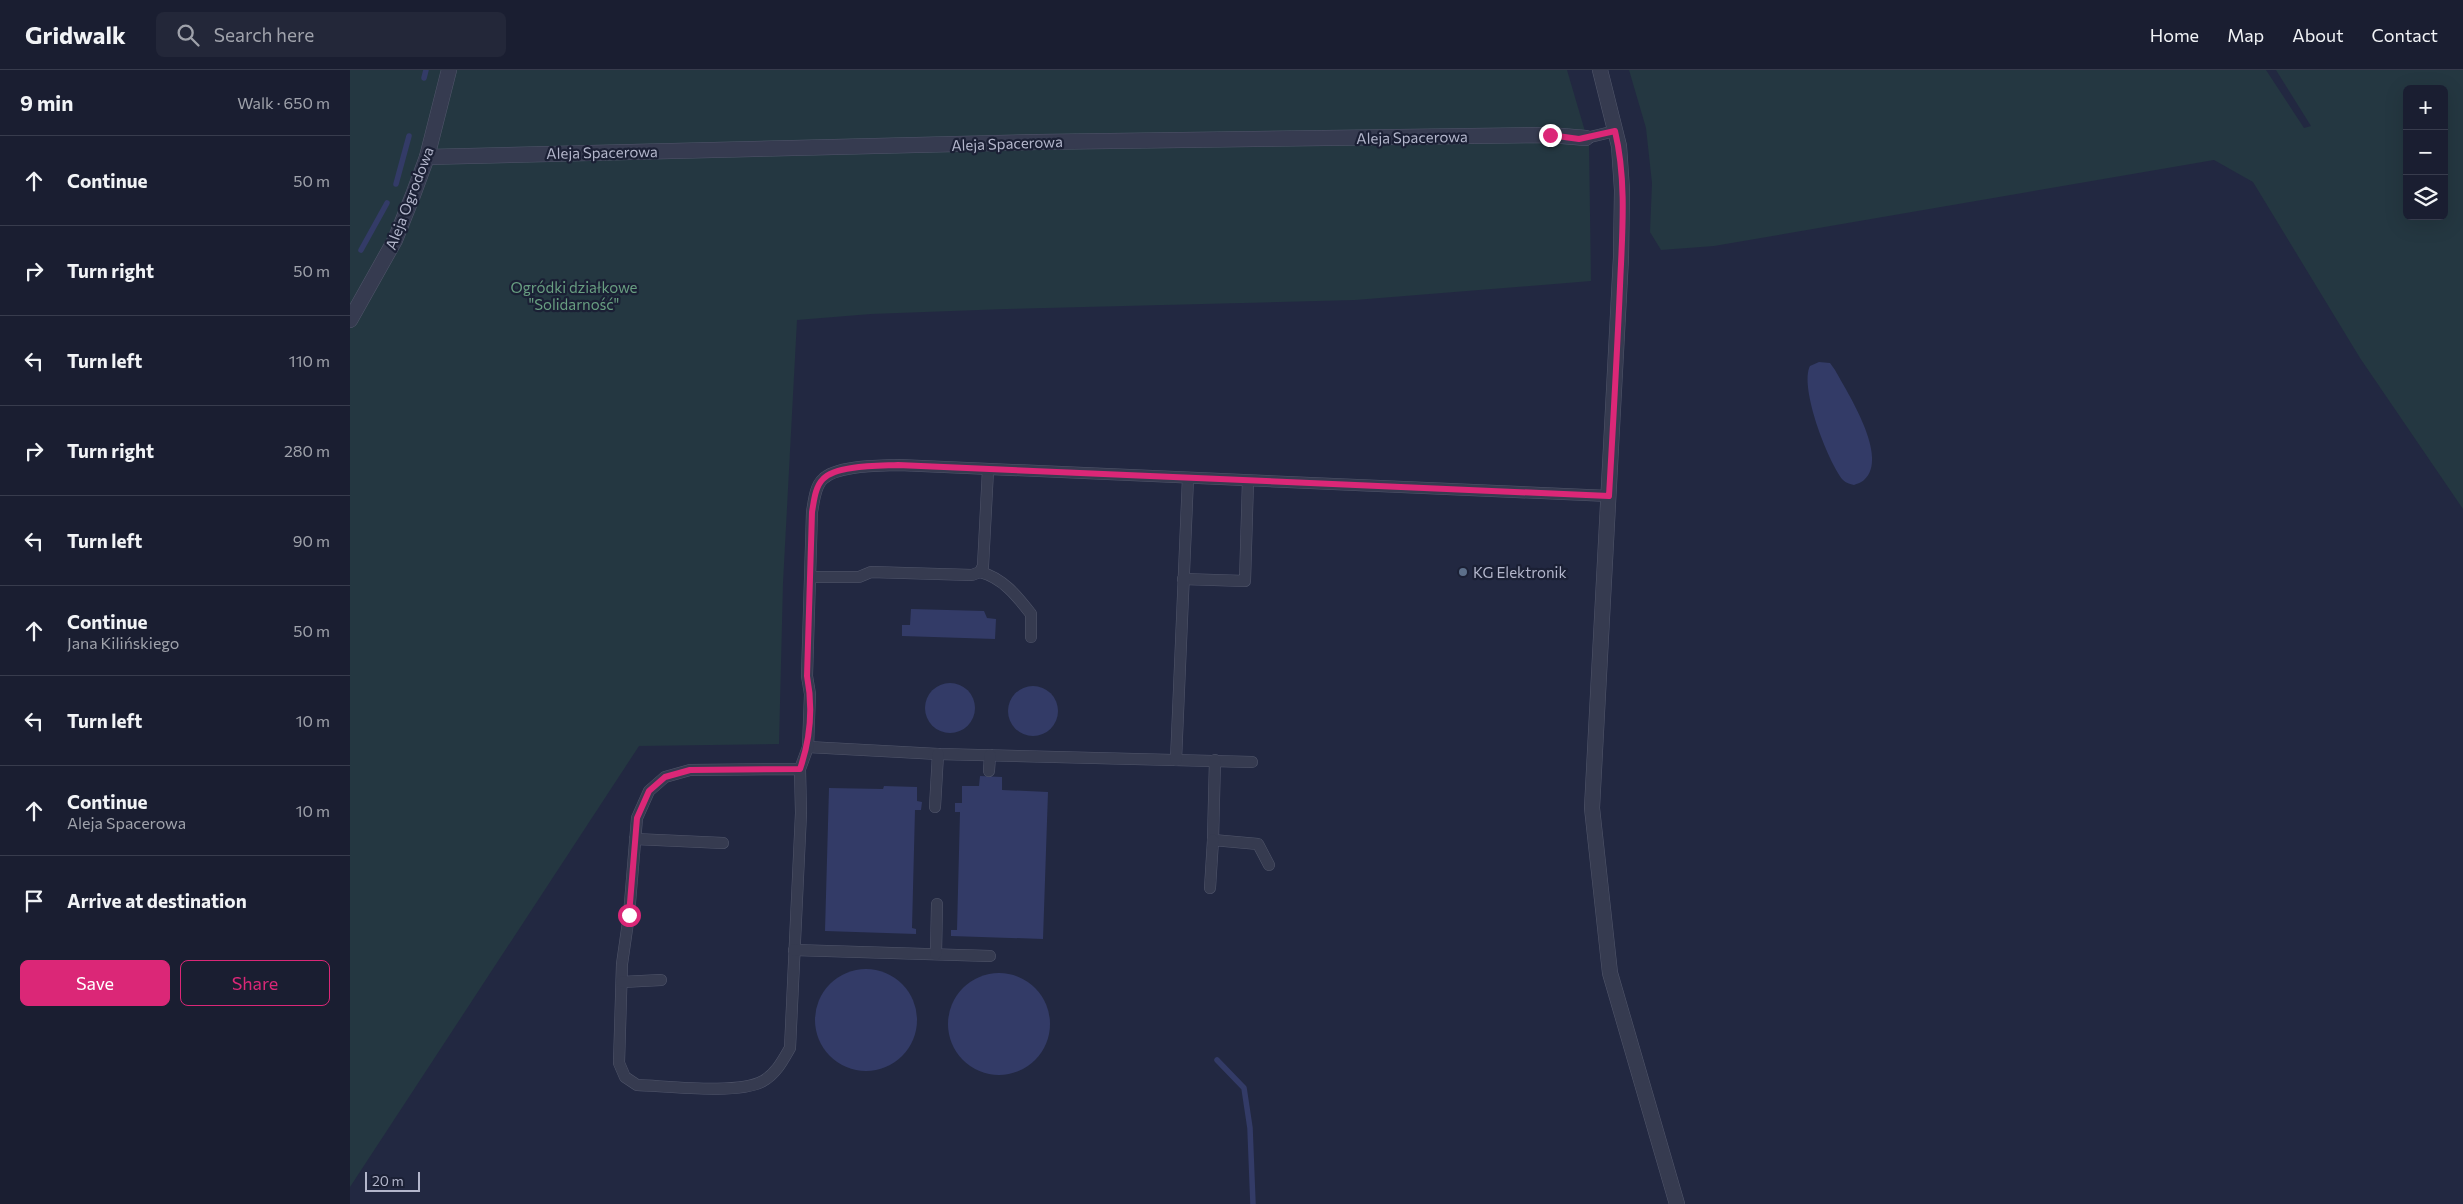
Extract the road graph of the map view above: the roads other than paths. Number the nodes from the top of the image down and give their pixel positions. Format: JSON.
{"nodes":[{"id":1,"x":449,"y":70,"type":"edge"},
{"id":2,"x":1600,"y":70,"type":"edge"},
{"id":3,"x":1615,"y":131,"type":"junction"},
{"id":4,"x":1586,"y":138,"type":"joint"},
{"id":5,"x":427,"y":157,"type":"junction"},
{"id":6,"x":350,"y":320,"type":"edge"},
{"id":7,"x":988,"y":470,"type":"junction"},
{"id":8,"x":1188,"y":478,"type":"junction"},
{"id":9,"x":1248,"y":481,"type":"junction"},
{"id":10,"x":1609,"y":496,"type":"junction"},
{"id":11,"x":980,"y":572,"type":"junction"},
{"id":12,"x":812,"y":577,"type":"junction"},
{"id":13,"x":1183,"y":579,"type":"junction"},
{"id":14,"x":1031,"y":637,"type":"dead end"},
{"id":15,"x":808,"y":747,"type":"junction"},
{"id":16,"x":938,"y":754,"type":"junction"},
{"id":17,"x":990,"y":754,"type":"junction"},
{"id":18,"x":1176,"y":760,"type":"junction"},
{"id":19,"x":1216,"y":760,"type":"junction"},
{"id":20,"x":1252,"y":762,"type":"dead end"},
{"id":21,"x":800,"y":769,"type":"junction"},
{"id":22,"x":990,"y":771,"type":"dead end"},
{"id":23,"x":935,"y":807,"type":"dead end"},
{"id":24,"x":635,"y":839,"type":"junction"},
{"id":25,"x":1213,"y":840,"type":"junction"},
{"id":26,"x":723,"y":842,"type":"dead end"},
{"id":27,"x":1269,"y":866,"type":"dead end"},
{"id":28,"x":1210,"y":888,"type":"dead end"},
{"id":29,"x":937,"y":904,"type":"dead end"},
{"id":30,"x":794,"y":950,"type":"junction"},
{"id":31,"x":936,"y":954,"type":"junction"},
{"id":32,"x":990,"y":956,"type":"dead end"},
{"id":33,"x":661,"y":980,"type":"dead end"},
{"id":34,"x":622,"y":982,"type":"junction"},
{"id":35,"x":1676,"y":1204,"type":"edge"}],
"edges":[{"from":1,"to":5,"type":"street","name":"Aleja Ogrodowa"},
{"from":2,"to":3,"type":"street"},
{"from":3,"to":4,"type":"lane"},
{"from":3,"to":10,"type":"street"},
{"from":4,"to":5,"type":"street","name":"Aleja Spacerowa"},
{"from":5,"to":6,"type":"street","name":"Aleja Ogrodowa"},
{"from":7,"to":8,"type":"lane"},
{"from":7,"to":11,"type":"lane"},
{"from":7,"to":12,"type":"lane"},
{"from":8,"to":9,"type":"lane"},
{"from":8,"to":13,"type":"lane"},
{"from":9,"to":10,"type":"lane"},
{"from":9,"to":13,"type":"lane"},
{"from":10,"to":35,"type":"street"},
{"from":11,"to":12,"type":"lane"},
{"from":11,"to":14,"type":"lane"},
{"from":12,"to":15,"type":"lane"},
{"from":13,"to":18,"type":"lane"},
{"from":15,"to":16,"type":"lane"},
{"from":15,"to":21,"type":"lane"},
{"from":16,"to":17,"type":"lane"},
{"from":16,"to":23,"type":"lane"},
{"from":17,"to":18,"type":"lane"},
{"from":17,"to":22,"type":"lane"},
{"from":18,"to":19,"type":"lane"},
{"from":19,"to":20,"type":"lane"},
{"from":19,"to":25,"type":"lane"},
{"from":21,"to":24,"type":"lane"},
{"from":21,"to":30,"type":"lane"},
{"from":24,"to":26,"type":"lane"},
{"from":24,"to":34,"type":"lane"},
{"from":25,"to":27,"type":"lane"},
{"from":25,"to":28,"type":"lane"},
{"from":29,"to":31,"type":"lane"},
{"from":30,"to":31,"type":"lane"},
{"from":30,"to":34,"type":"lane"},
{"from":31,"to":32,"type":"lane"},
{"from":33,"to":34,"type":"lane"}]}
